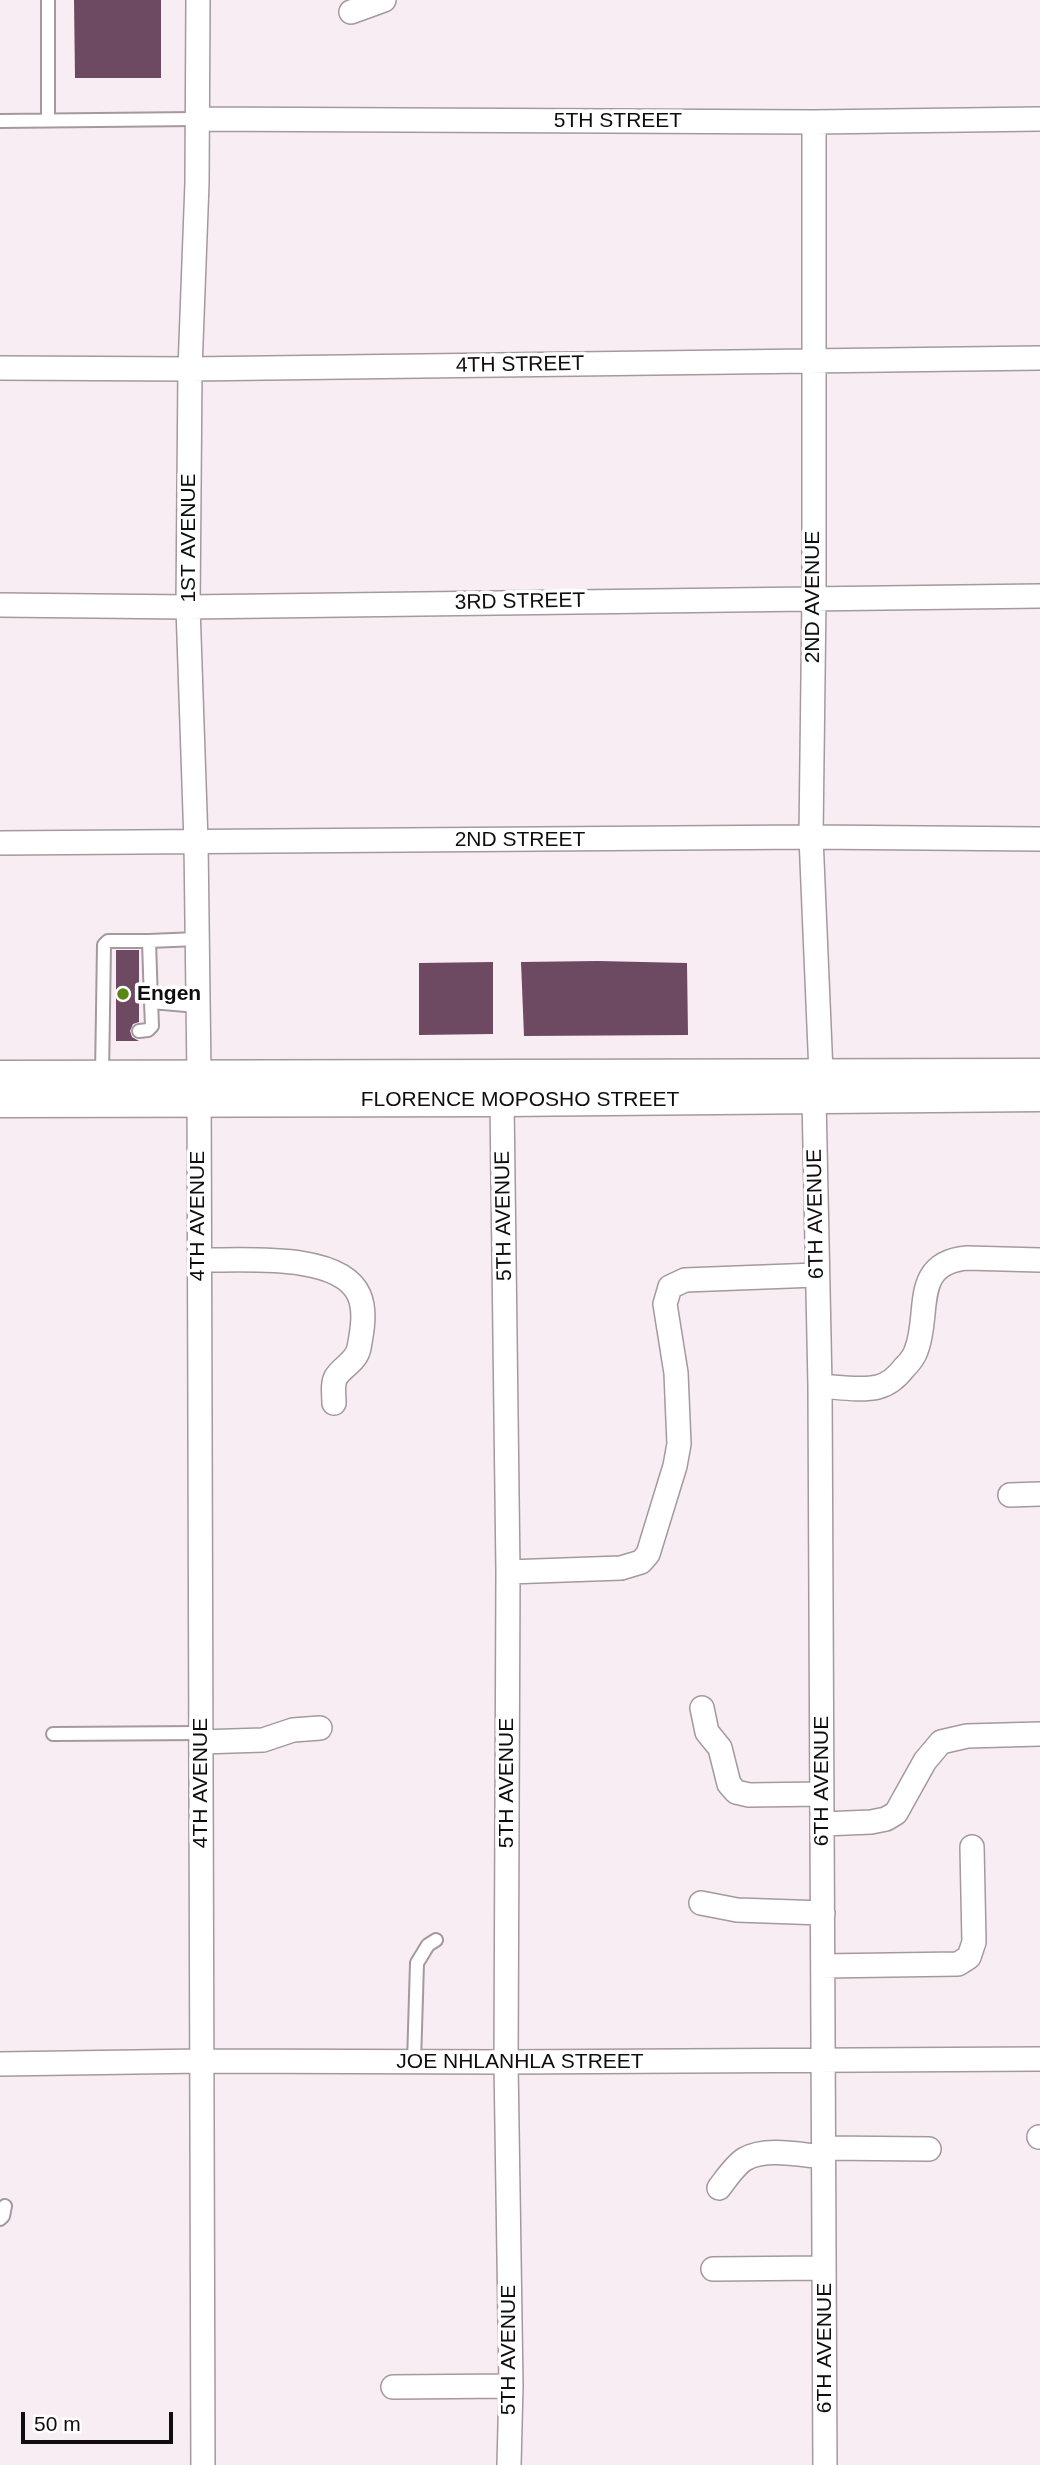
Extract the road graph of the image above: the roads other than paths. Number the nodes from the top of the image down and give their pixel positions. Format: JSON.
{"nodes":[{"id":1,"x":48,"y":0,"type":"edge"},
{"id":2,"x":198,"y":0,"type":"edge"},
{"id":3,"x":384,"y":0,"type":"edge"},
{"id":4,"x":351,"y":12,"type":"dead end"},
{"id":5,"x":196,"y":119,"type":"junction"},
{"id":6,"x":1040,"y":119,"type":"edge"},
{"id":7,"x":48,"y":120,"type":"junction"},
{"id":8,"x":0,"y":121,"type":"edge"},
{"id":9,"x":814,"y":122,"type":"junction"},
{"id":10,"x":1040,"y":358,"type":"edge"},
{"id":11,"x":813,"y":361,"type":"junction"},
{"id":12,"x":0,"y":369,"type":"edge"},
{"id":13,"x":190,"y":369,"type":"junction"},
{"id":14,"x":1040,"y":596,"type":"edge"},
{"id":15,"x":814,"y":597,"type":"junction"},
{"id":16,"x":0,"y":605,"type":"edge"},
{"id":17,"x":188,"y":607,"type":"junction"},
{"id":18,"x":811,"y":837,"type":"junction"},
{"id":19,"x":1040,"y":839,"type":"edge"},
{"id":20,"x":196,"y":842,"type":"junction"},
{"id":21,"x":0,"y":843,"type":"edge"},
{"id":22,"x":197,"y":939,"type":"junction"},
{"id":23,"x":149,"y":941,"type":"junction"},
{"id":24,"x":151,"y":1002,"type":"junction"},
{"id":25,"x":198,"y":1006,"type":"junction"},
{"id":26,"x":139,"y":1031,"type":"dead end"},
{"id":27,"x":1040,"y":1074,"type":"edge"},
{"id":28,"x":0,"y":1076,"type":"edge"},
{"id":29,"x":102,"y":1076,"type":"junction"},
{"id":30,"x":818,"y":1085,"type":"junction"},
{"id":31,"x":198,"y":1088,"type":"junction"},
{"id":32,"x":1040,"y":1096,"type":"edge"},
{"id":33,"x":502,"y":1101,"type":"junction"},
{"id":34,"x":0,"y":1102,"type":"edge"},
{"id":35,"x":199,"y":1260,"type":"junction"},
{"id":36,"x":1040,"y":1260,"type":"edge"},
{"id":37,"x":816,"y":1275,"type":"junction"},
{"id":38,"x":820,"y":1386,"type":"junction"},
{"id":39,"x":334,"y":1403,"type":"dead end"},
{"id":40,"x":1040,"y":1494,"type":"edge"},
{"id":41,"x":1010,"y":1495,"type":"dead end"},
{"id":42,"x":509,"y":1572,"type":"junction"},
{"id":43,"x":702,"y":1708,"type":"dead end"},
{"id":44,"x":320,"y":1728,"type":"dead end"},
{"id":45,"x":53,"y":1734,"type":"dead end"},
{"id":46,"x":1040,"y":1734,"type":"edge"},
{"id":47,"x":200,"y":1737,"type":"junction"},
{"id":48,"x":822,"y":1794,"type":"junction"},
{"id":49,"x":822,"y":1824,"type":"junction"},
{"id":50,"x":972,"y":1847,"type":"dead end"},
{"id":51,"x":701,"y":1903,"type":"dead end"},
{"id":52,"x":823,"y":1913,"type":"junction"},
{"id":53,"x":436,"y":1940,"type":"dead end"},
{"id":54,"x":823,"y":1966,"type":"junction"},
{"id":55,"x":1040,"y":2059,"type":"edge"},
{"id":56,"x":823,"y":2060,"type":"junction"},
{"id":57,"x":202,"y":2061,"type":"junction"},
{"id":58,"x":414,"y":2062,"type":"junction"},
{"id":59,"x":506,"y":2062,"type":"junction"},
{"id":60,"x":0,"y":2064,"type":"edge"},
{"id":61,"x":929,"y":2149,"type":"dead end"},
{"id":62,"x":824,"y":2152,"type":"junction"},
{"id":63,"x":719,"y":2188,"type":"dead end"},
{"id":64,"x":5,"y":2206,"type":"dead end"},
{"id":65,"x":0,"y":2219,"type":"edge"},
{"id":66,"x":713,"y":2269,"type":"dead end"},
{"id":67,"x":824,"y":2269,"type":"junction"},
{"id":68,"x":511,"y":2386,"type":"junction"},
{"id":69,"x":393,"y":2387,"type":"dead end"},
{"id":70,"x":203,"y":2465,"type":"edge"},
{"id":71,"x":509,"y":2465,"type":"edge"},
{"id":72,"x":825,"y":2465,"type":"edge"}],
"edges":[{"from":1,"to":7,"type":"lane"},
{"from":2,"to":5,"type":"street","name":"1ST AVENUE"},
{"from":3,"to":4,"type":"street"},
{"from":5,"to":7,"type":"lane"},
{"from":5,"to":9,"type":"street","name":"5TH STREET"},
{"from":5,"to":13,"type":"street","name":"1ST AVENUE"},
{"from":6,"to":9,"type":"street","name":"5TH STREET"},
{"from":7,"to":8,"type":"lane"},
{"from":9,"to":11,"type":"street","name":"2ND AVENUE"},
{"from":10,"to":11,"type":"street","name":"4TH STREET"},
{"from":11,"to":13,"type":"street","name":"4TH STREET"},
{"from":11,"to":15,"type":"street","name":"2ND AVENUE"},
{"from":12,"to":13,"type":"street","name":"4TH STREET"},
{"from":13,"to":17,"type":"street","name":"1ST AVENUE"},
{"from":14,"to":15,"type":"street","name":"3RD STREET"},
{"from":15,"to":17,"type":"street","name":"3RD STREET"},
{"from":15,"to":18,"type":"street","name":"2ND AVENUE"},
{"from":16,"to":17,"type":"street","name":"3RD STREET"},
{"from":17,"to":20,"type":"street","name":"1ST AVENUE"},
{"from":18,"to":19,"type":"street","name":"2ND STREET"},
{"from":18,"to":20,"type":"street","name":"2ND STREET"},
{"from":18,"to":30,"type":"street","name":"2ND AVENUE"},
{"from":20,"to":21,"type":"street","name":"2ND STREET"},
{"from":20,"to":22,"type":"street","name":"1ST AVENUE"},
{"from":22,"to":23,"type":"lane"},
{"from":22,"to":25,"type":"street","name":"1ST AVENUE"},
{"from":23,"to":24,"type":"lane"},
{"from":23,"to":29,"type":"lane"},
{"from":24,"to":25,"type":"lane"},
{"from":24,"to":26,"type":"lane"},
{"from":25,"to":31,"type":"street","name":"1ST AVENUE"},
{"from":27,"to":30,"type":"street","name":"FLORENCE MOPOSHO STREET"},
{"from":28,"to":29,"type":"street","name":"FLORENCE MOPOSHO STREET"},
{"from":29,"to":31,"type":"street","name":"FLORENCE MOPOSHO STREET"},
{"from":30,"to":31,"type":"street","name":"FLORENCE MOPOSHO STREET"},
{"from":30,"to":32,"type":"street","name":"FLORENCE MOPOSHO STREET"},
{"from":30,"to":33,"type":"street","name":"FLORENCE MOPOSHO STREET"},
{"from":30,"to":37,"type":"street","name":"6TH AVENUE"},
{"from":31,"to":33,"type":"street","name":"FLORENCE MOPOSHO STREET"},
{"from":31,"to":34,"type":"street","name":"FLORENCE MOPOSHO STREET"},
{"from":31,"to":35,"type":"street","name":"4TH AVENUE"},
{"from":33,"to":42,"type":"street","name":"5TH AVENUE"},
{"from":35,"to":39,"type":"street"},
{"from":35,"to":47,"type":"street","name":"4TH AVENUE"},
{"from":36,"to":38,"type":"street"},
{"from":37,"to":38,"type":"street","name":"6TH AVENUE"},
{"from":37,"to":42,"type":"street"},
{"from":38,"to":48,"type":"street","name":"6TH AVENUE"},
{"from":40,"to":41,"type":"street"},
{"from":42,"to":59,"type":"street","name":"5TH AVENUE"},
{"from":43,"to":48,"type":"street"},
{"from":44,"to":47,"type":"street"},
{"from":45,"to":47,"type":"lane"},
{"from":46,"to":49,"type":"street"},
{"from":47,"to":57,"type":"street","name":"4TH AVENUE"},
{"from":48,"to":49,"type":"street","name":"6TH AVENUE"},
{"from":49,"to":52,"type":"street","name":"6TH AVENUE"},
{"from":50,"to":54,"type":"street"},
{"from":51,"to":52,"type":"street"},
{"from":52,"to":54,"type":"street","name":"6TH AVENUE"},
{"from":53,"to":58,"type":"lane"},
{"from":54,"to":56,"type":"street","name":"6TH AVENUE"},
{"from":55,"to":56,"type":"street","name":"JOE NHLANHLA STREET"},
{"from":56,"to":59,"type":"street","name":"JOE NHLANHLA STREET"},
{"from":56,"to":62,"type":"street","name":"6TH AVENUE"},
{"from":57,"to":58,"type":"street","name":"JOE NHLANHLA STREET"},
{"from":57,"to":60,"type":"street","name":"JOE NHLANHLA STREET"},
{"from":57,"to":70,"type":"street","name":"4TH AVENUE"},
{"from":58,"to":59,"type":"street","name":"JOE NHLANHLA STREET"},
{"from":59,"to":68,"type":"street","name":"5TH AVENUE"},
{"from":61,"to":62,"type":"street"},
{"from":62,"to":63,"type":"street"},
{"from":62,"to":67,"type":"street","name":"6TH AVENUE"},
{"from":64,"to":65,"type":"lane"},
{"from":66,"to":67,"type":"street"},
{"from":67,"to":72,"type":"street","name":"6TH AVENUE"},
{"from":68,"to":69,"type":"street"},
{"from":68,"to":71,"type":"street","name":"5TH AVENUE"}]}
